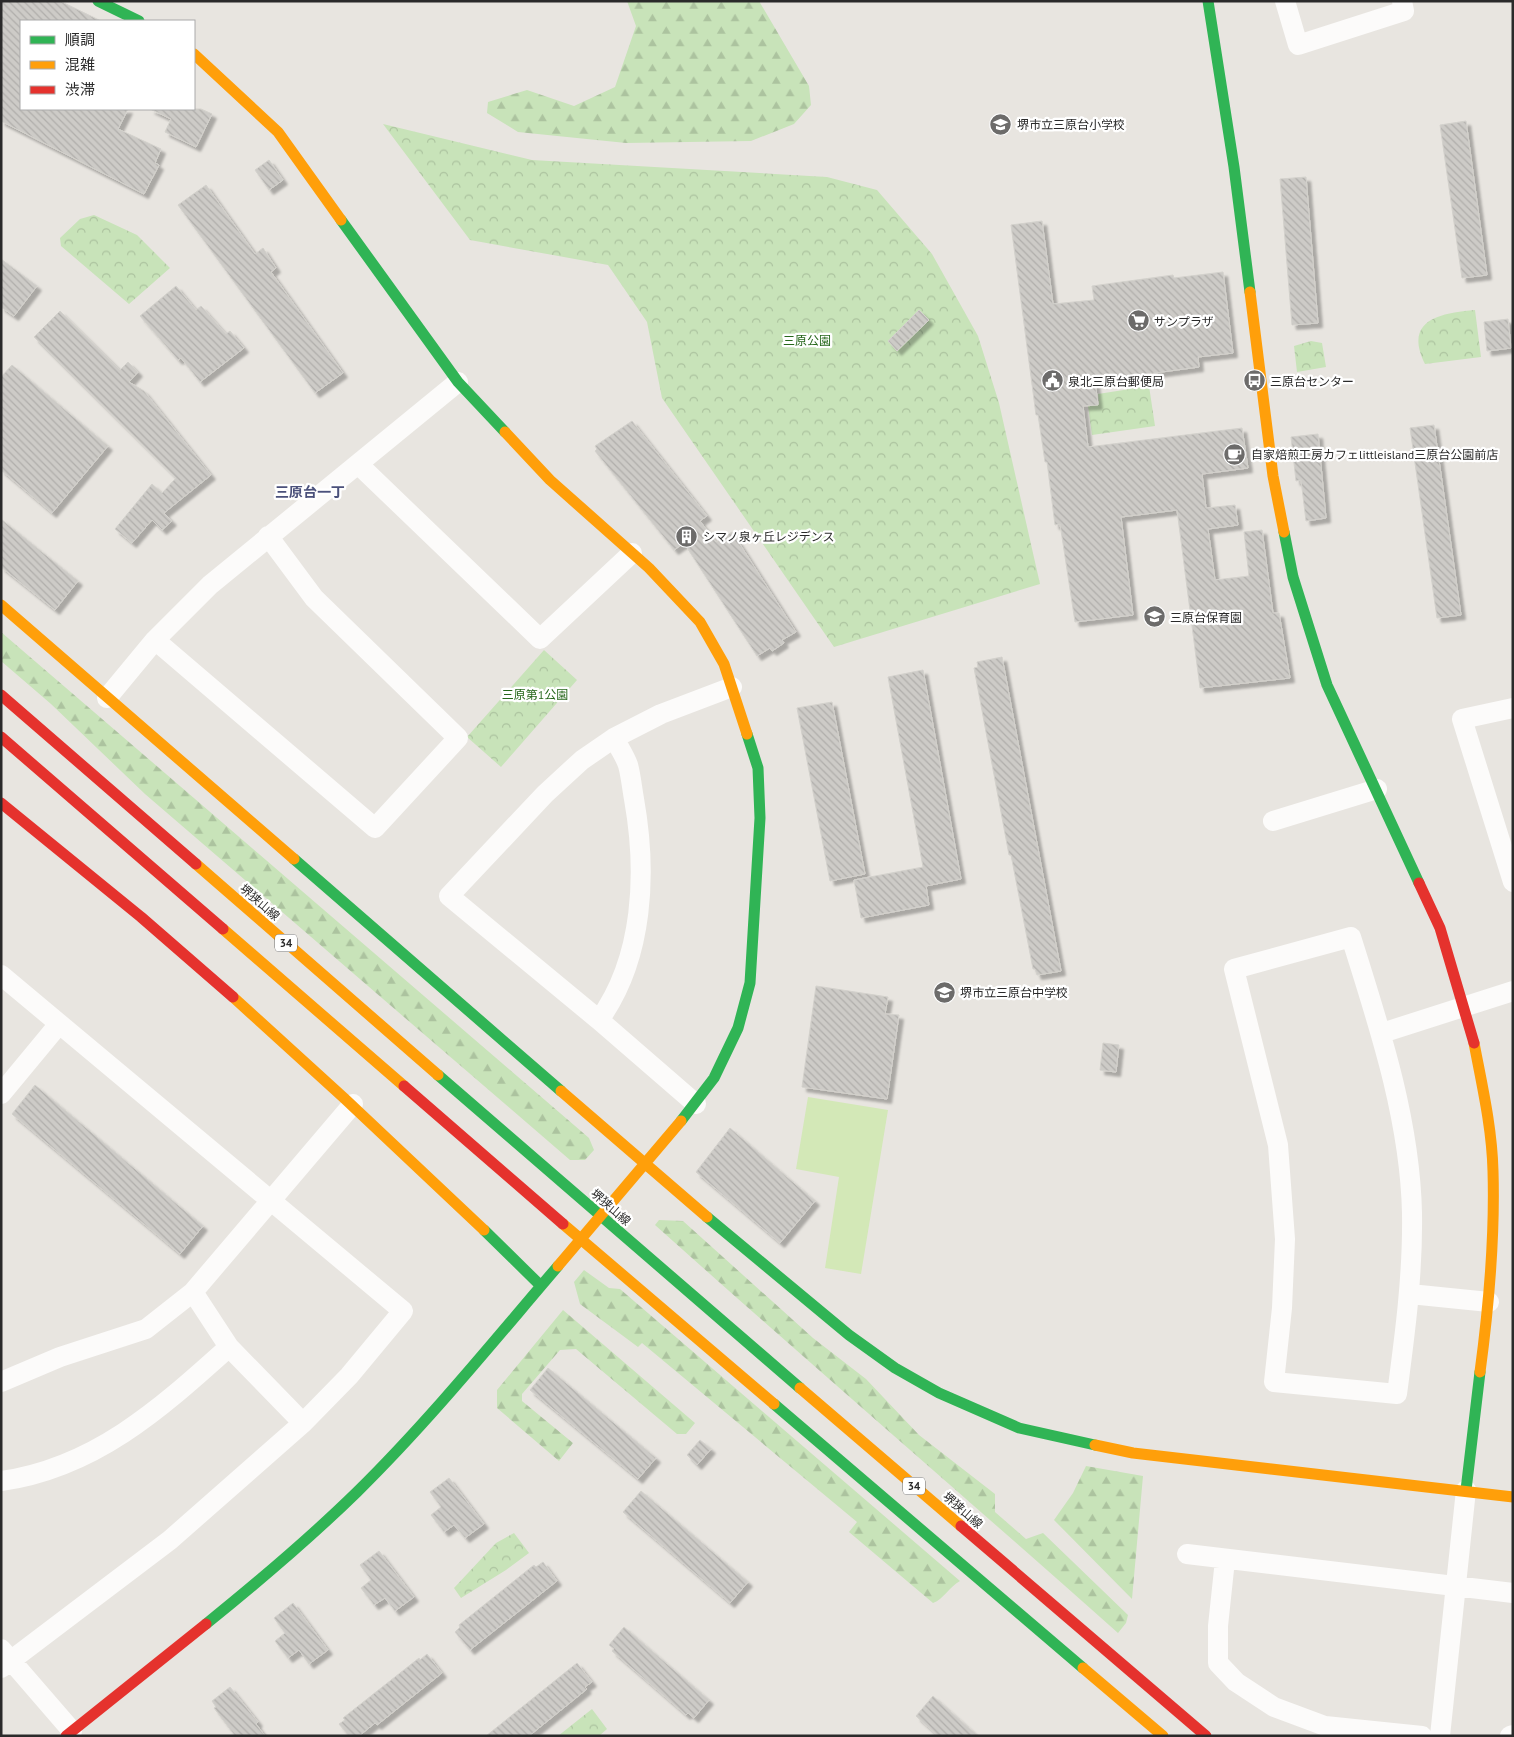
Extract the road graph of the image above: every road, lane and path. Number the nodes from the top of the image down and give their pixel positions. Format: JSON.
{"nodes":[{"id":1,"x":98,"y":1,"type":"edge"},
{"id":2,"x":1208,"y":1,"type":"edge"},
{"id":3,"x":1286,"y":1,"type":"edge"},
{"id":4,"x":1402,"y":1,"type":"edge"},
{"id":5,"x":137,"y":20,"type":"edge"},
{"id":6,"x":195,"y":55,"type":"edge"},
{"id":7,"x":458,"y":382,"type":"junction"},
{"id":8,"x":358,"y":464,"type":"junction"},
{"id":9,"x":268,"y":536,"type":"junction"},
{"id":10,"x":632,"y":553,"type":"junction"},
{"id":11,"x":1,"y":605,"type":"edge"},
{"id":12,"x":155,"y":640,"type":"junction"},
{"id":13,"x":732,"y":687,"type":"junction"},
{"id":14,"x":1,"y":695,"type":"edge"},
{"id":15,"x":107,"y":698,"type":"junction"},
{"id":16,"x":1513,"y":708,"type":"edge"},
{"id":17,"x":1,"y":737,"type":"edge"},
{"id":18,"x":614,"y":738,"type":"junction"},
{"id":19,"x":1377,"y":789,"type":"junction"},
{"id":20,"x":1,"y":803,"type":"edge"},
{"id":21,"x":1273,"y":821,"type":"dead end"},
{"id":22,"x":1513,"y":882,"type":"edge"},
{"id":23,"x":1,"y":975,"type":"edge"},
{"id":24,"x":1513,"y":992,"type":"edge"},
{"id":25,"x":1464,"y":1007,"type":"junction"},
{"id":26,"x":599,"y":1020,"type":"junction"},
{"id":27,"x":59,"y":1024,"type":"junction"},
{"id":28,"x":1382,"y":1033,"type":"junction"},
{"id":29,"x":1,"y":1094,"type":"edge"},
{"id":30,"x":353,"y":1104,"type":"junction"},
{"id":31,"x":696,"y":1104,"type":"junction"},
{"id":32,"x":646,"y":1163,"type":"junction"},
{"id":33,"x":270,"y":1201,"type":"junction"},
{"id":34,"x":540,"y":1285,"type":"junction"},
{"id":35,"x":193,"y":1292,"type":"junction"},
{"id":36,"x":1410,"y":1294,"type":"junction"},
{"id":37,"x":1489,"y":1302,"type":"junction"},
{"id":38,"x":229,"y":1348,"type":"junction"},
{"id":39,"x":1,"y":1382,"type":"edge"},
{"id":40,"x":303,"y":1422,"type":"junction"},
{"id":41,"x":1,"y":1481,"type":"edge"},
{"id":42,"x":1466,"y":1490,"type":"junction"},
{"id":43,"x":1513,"y":1497,"type":"edge"},
{"id":44,"x":1187,"y":1554,"type":"dead end"},
{"id":45,"x":1225,"y":1560,"type":"junction"},
{"id":46,"x":1457,"y":1587,"type":"junction"},
{"id":47,"x":1513,"y":1593,"type":"edge"},
{"id":48,"x":4,"y":1659,"type":"edge"},
{"id":49,"x":1324,"y":1731,"type":"edge"},
{"id":50,"x":69,"y":1734,"type":"edge"},
{"id":51,"x":1163,"y":1736,"type":"edge"},
{"id":52,"x":1206,"y":1736,"type":"edge"},
{"id":53,"x":1422,"y":1736,"type":"edge"},
{"id":54,"x":1440,"y":1736,"type":"edge"}],
"edges":[{"from":1,"to":5,"type":"street"},
{"from":2,"to":19,"type":"street"},
{"from":3,"to":4,"type":"street"},
{"from":6,"to":7,"type":"street"},
{"from":7,"to":8,"type":"street"},
{"from":7,"to":10,"type":"street"},
{"from":8,"to":9,"type":"street"},
{"from":8,"to":10,"type":"street"},
{"from":9,"to":12,"type":"street"},
{"from":9,"to":12,"type":"street"},
{"from":10,"to":13,"type":"street"},
{"from":11,"to":15,"type":"street"},
{"from":12,"to":15,"type":"street"},
{"from":13,"to":18,"type":"street"},
{"from":13,"to":31,"type":"street"},
{"from":14,"to":52,"type":"street","name":"堺狭山線","number":"34"},
{"from":15,"to":32,"type":"street"},
{"from":16,"to":22,"type":"street"},
{"from":17,"to":51,"type":"street","number":"34"},
{"from":18,"to":26,"type":"street"},
{"from":18,"to":26,"type":"street"},
{"from":19,"to":21,"type":"street"},
{"from":19,"to":25,"type":"street"},
{"from":20,"to":30,"type":"street"},
{"from":23,"to":27,"type":"street"},
{"from":24,"to":25,"type":"street"},
{"from":25,"to":28,"type":"street"},
{"from":25,"to":37,"type":"street"},
{"from":26,"to":31,"type":"street"},
{"from":27,"to":29,"type":"street"},
{"from":27,"to":33,"type":"street"},
{"from":28,"to":36,"type":"street"},
{"from":28,"to":36,"type":"street"},
{"from":30,"to":33,"type":"street"},
{"from":30,"to":34,"type":"street"},
{"from":31,"to":32,"type":"street"},
{"from":32,"to":34,"type":"street"},
{"from":32,"to":42,"type":"street"},
{"from":33,"to":35,"type":"street"},
{"from":33,"to":40,"type":"street"},
{"from":34,"to":50,"type":"street"},
{"from":35,"to":38,"type":"street"},
{"from":35,"to":39,"type":"street"},
{"from":36,"to":37,"type":"street"},
{"from":37,"to":42,"type":"street"},
{"from":38,"to":40,"type":"street"},
{"from":38,"to":41,"type":"street"},
{"from":40,"to":48,"type":"street"},
{"from":42,"to":43,"type":"street"},
{"from":42,"to":46,"type":"street"},
{"from":44,"to":45,"type":"street"},
{"from":45,"to":46,"type":"street"},
{"from":45,"to":49,"type":"street"},
{"from":46,"to":47,"type":"street"},
{"from":46,"to":54,"type":"street"},
{"from":48,"to":50,"type":"street"},
{"from":49,"to":53,"type":"street"}]}
